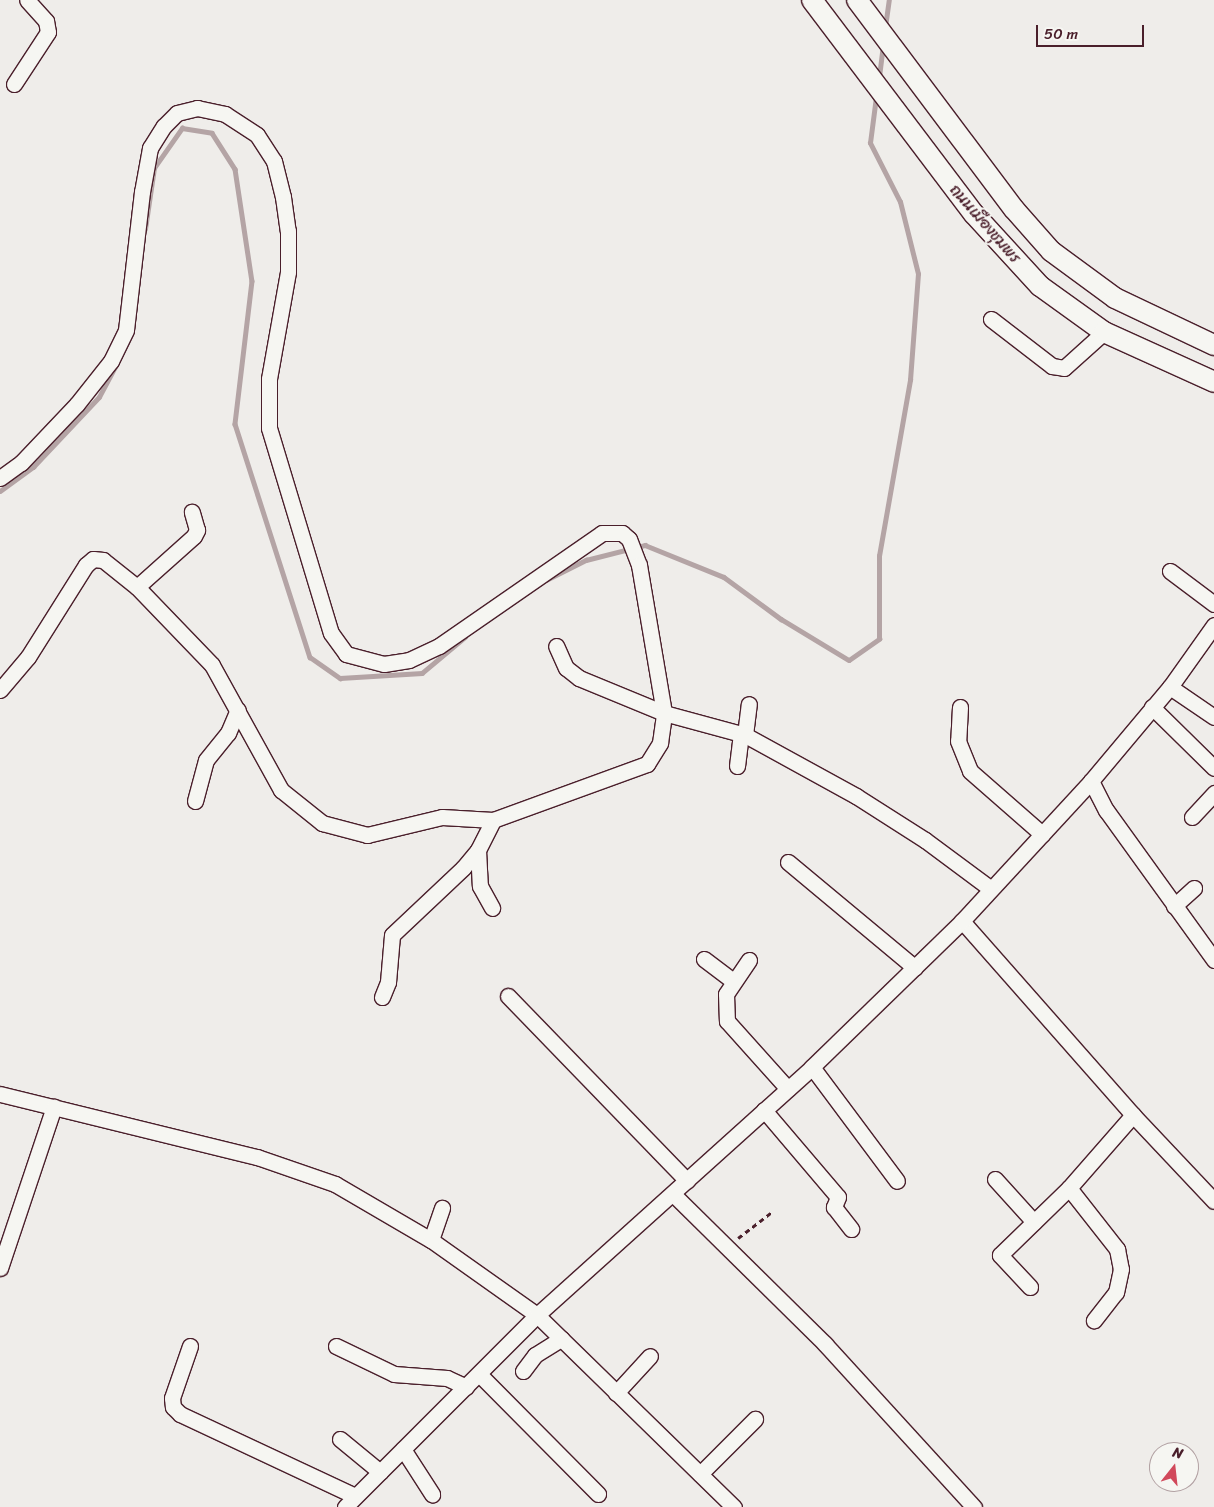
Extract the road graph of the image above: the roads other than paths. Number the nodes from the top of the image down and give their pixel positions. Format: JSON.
{"nodes":[{"id":1,"x":27,"y":0,"type":"edge"},
{"id":2,"x":812,"y":0,"type":"edge"},
{"id":3,"x":862,"y":6,"type":"edge"},
{"id":4,"x":14,"y":84,"type":"dead end"},
{"id":5,"x":991,"y":319,"type":"dead end"},
{"id":6,"x":1104,"y":332,"type":"junction"},
{"id":7,"x":1214,"y":345,"type":"edge"},
{"id":8,"x":1214,"y":382,"type":"edge"},
{"id":9,"x":0,"y":478,"type":"edge"},
{"id":10,"x":192,"y":512,"type":"dead end"},
{"id":11,"x":1170,"y":571,"type":"dead end"},
{"id":12,"x":137,"y":587,"type":"junction"},
{"id":13,"x":1214,"y":604,"type":"edge"},
{"id":14,"x":1214,"y":625,"type":"edge"},
{"id":15,"x":556,"y":646,"type":"dead end"},
{"id":16,"x":1170,"y":687,"type":"junction"},
{"id":17,"x":0,"y":690,"type":"edge"},
{"id":18,"x":749,"y":704,"type":"dead end"},
{"id":19,"x":960,"y":707,"type":"dead end"},
{"id":20,"x":1152,"y":707,"type":"junction"},
{"id":21,"x":238,"y":710,"type":"junction"},
{"id":22,"x":664,"y":713,"type":"junction"},
{"id":23,"x":1214,"y":717,"type":"edge"},
{"id":24,"x":743,"y":734,"type":"junction"},
{"id":25,"x":737,"y":766,"type":"dead end"},
{"id":26,"x":1214,"y":768,"type":"edge"},
{"id":27,"x":1091,"y":781,"type":"junction"},
{"id":28,"x":1214,"y":793,"type":"edge"},
{"id":29,"x":195,"y":801,"type":"dead end"},
{"id":30,"x":1192,"y":817,"type":"dead end"},
{"id":31,"x":493,"y":820,"type":"junction"},
{"id":32,"x":1042,"y":834,"type":"junction"},
{"id":33,"x":478,"y":850,"type":"junction"},
{"id":34,"x":788,"y":862,"type":"dead end"},
{"id":35,"x":1194,"y":888,"type":"dead end"},
{"id":36,"x":991,"y":889,"type":"junction"},
{"id":37,"x":1174,"y":906,"type":"junction"},
{"id":38,"x":492,"y":908,"type":"dead end"},
{"id":39,"x":962,"y":921,"type":"junction"},
{"id":40,"x":704,"y":959,"type":"dead end"},
{"id":41,"x":749,"y":960,"type":"dead end"},
{"id":42,"x":1214,"y":960,"type":"edge"},
{"id":43,"x":915,"y":968,"type":"junction"},
{"id":44,"x":733,"y":980,"type":"junction"},
{"id":45,"x":508,"y":996,"type":"dead end"},
{"id":46,"x":382,"y":997,"type":"dead end"},
{"id":47,"x":812,"y":1067,"type":"junction"},
{"id":48,"x":788,"y":1089,"type":"junction"},
{"id":49,"x":0,"y":1094,"type":"edge"},
{"id":50,"x":54,"y":1107,"type":"junction"},
{"id":51,"x":764,"y":1110,"type":"junction"},
{"id":52,"x":1133,"y":1115,"type":"junction"},
{"id":53,"x":995,"y":1180,"type":"dead end"},
{"id":54,"x":688,"y":1181,"type":"junction"},
{"id":55,"x":897,"y":1181,"type":"dead end"},
{"id":56,"x":1069,"y":1188,"type":"junction"},
{"id":57,"x":673,"y":1194,"type":"junction"},
{"id":58,"x":1214,"y":1201,"type":"edge"},
{"id":59,"x":442,"y":1208,"type":"dead end"},
{"id":60,"x":1034,"y":1222,"type":"junction"},
{"id":61,"x":851,"y":1229,"type":"dead end"},
{"id":62,"x":431,"y":1240,"type":"junction"},
{"id":63,"x":0,"y":1268,"type":"edge"},
{"id":64,"x":1030,"y":1287,"type":"dead end"},
{"id":65,"x":536,"y":1315,"type":"junction"},
{"id":66,"x":1094,"y":1320,"type":"dead end"},
{"id":67,"x":561,"y":1339,"type":"junction"},
{"id":68,"x":190,"y":1346,"type":"dead end"},
{"id":69,"x":336,"y":1346,"type":"dead end"},
{"id":70,"x":650,"y":1356,"type":"dead end"},
{"id":71,"x":523,"y":1371,"type":"dead end"},
{"id":72,"x":479,"y":1374,"type":"junction"},
{"id":73,"x":466,"y":1387,"type":"junction"},
{"id":74,"x":616,"y":1393,"type":"junction"},
{"id":75,"x":755,"y":1419,"type":"dead end"},
{"id":76,"x":340,"y":1439,"type":"dead end"},
{"id":77,"x":403,"y":1449,"type":"junction"},
{"id":78,"x":380,"y":1472,"type":"junction"},
{"id":79,"x":700,"y":1474,"type":"junction"},
{"id":80,"x":432,"y":1494,"type":"dead end"},
{"id":81,"x":598,"y":1494,"type":"dead end"},
{"id":82,"x":350,"y":1502,"type":"edge"},
{"id":83,"x":734,"y":1507,"type":"edge"},
{"id":84,"x":974,"y":1507,"type":"edge"}],
"edges":[{"from":1,"to":4,"type":"street"},
{"from":2,"to":6,"type":"main road","name":"ถนนเมืองชุมพร"},
{"from":3,"to":7,"type":"main road","name":"ถนนเมืองชุมพร"},
{"from":5,"to":6,"type":"street"},
{"from":6,"to":8,"type":"main road","name":"ถนนเมืองชุมพร"},
{"from":9,"to":22,"type":"street"},
{"from":10,"to":12,"type":"street"},
{"from":11,"to":13,"type":"street"},
{"from":12,"to":17,"type":"street"},
{"from":12,"to":21,"type":"street"},
{"from":14,"to":16,"type":"street"},
{"from":15,"to":22,"type":"street"},
{"from":16,"to":20,"type":"street"},
{"from":16,"to":23,"type":"street"},
{"from":18,"to":24,"type":"street"},
{"from":19,"to":32,"type":"street"},
{"from":20,"to":26,"type":"street"},
{"from":20,"to":27,"type":"street"},
{"from":21,"to":29,"type":"street"},
{"from":21,"to":31,"type":"street"},
{"from":22,"to":24,"type":"street"},
{"from":22,"to":31,"type":"street"},
{"from":24,"to":25,"type":"street"},
{"from":24,"to":36,"type":"street"},
{"from":27,"to":32,"type":"street"},
{"from":27,"to":37,"type":"street"},
{"from":28,"to":30,"type":"street"},
{"from":31,"to":33,"type":"street"},
{"from":32,"to":36,"type":"street"},
{"from":33,"to":38,"type":"street"},
{"from":33,"to":46,"type":"street"},
{"from":34,"to":43,"type":"street"},
{"from":35,"to":37,"type":"street"},
{"from":36,"to":39,"type":"street"},
{"from":37,"to":42,"type":"street"},
{"from":39,"to":43,"type":"street"},
{"from":39,"to":52,"type":"street"},
{"from":40,"to":44,"type":"street"},
{"from":41,"to":44,"type":"street"},
{"from":43,"to":47,"type":"street"},
{"from":44,"to":48,"type":"street"},
{"from":45,"to":54,"type":"street"},
{"from":47,"to":48,"type":"street"},
{"from":47,"to":55,"type":"street"},
{"from":48,"to":51,"type":"street"},
{"from":49,"to":50,"type":"street"},
{"from":50,"to":62,"type":"street"},
{"from":50,"to":63,"type":"street"},
{"from":51,"to":54,"type":"street"},
{"from":51,"to":61,"type":"street"},
{"from":52,"to":56,"type":"street"},
{"from":52,"to":58,"type":"street"},
{"from":53,"to":60,"type":"street"},
{"from":54,"to":57,"type":"street"},
{"from":56,"to":60,"type":"street"},
{"from":56,"to":66,"type":"street"},
{"from":57,"to":65,"type":"street"},
{"from":57,"to":84,"type":"street"},
{"from":59,"to":62,"type":"street"},
{"from":60,"to":64,"type":"street"},
{"from":62,"to":65,"type":"street"},
{"from":65,"to":67,"type":"street"},
{"from":65,"to":72,"type":"street"},
{"from":67,"to":71,"type":"street"},
{"from":67,"to":74,"type":"street"},
{"from":68,"to":82,"type":"street"},
{"from":69,"to":73,"type":"street"},
{"from":70,"to":74,"type":"street"},
{"from":72,"to":73,"type":"street"},
{"from":72,"to":81,"type":"street"},
{"from":73,"to":77,"type":"street"},
{"from":74,"to":79,"type":"street"},
{"from":75,"to":79,"type":"street"},
{"from":76,"to":78,"type":"street"},
{"from":77,"to":78,"type":"street"},
{"from":77,"to":80,"type":"street"},
{"from":78,"to":82,"type":"street"},
{"from":79,"to":83,"type":"street"}]}
